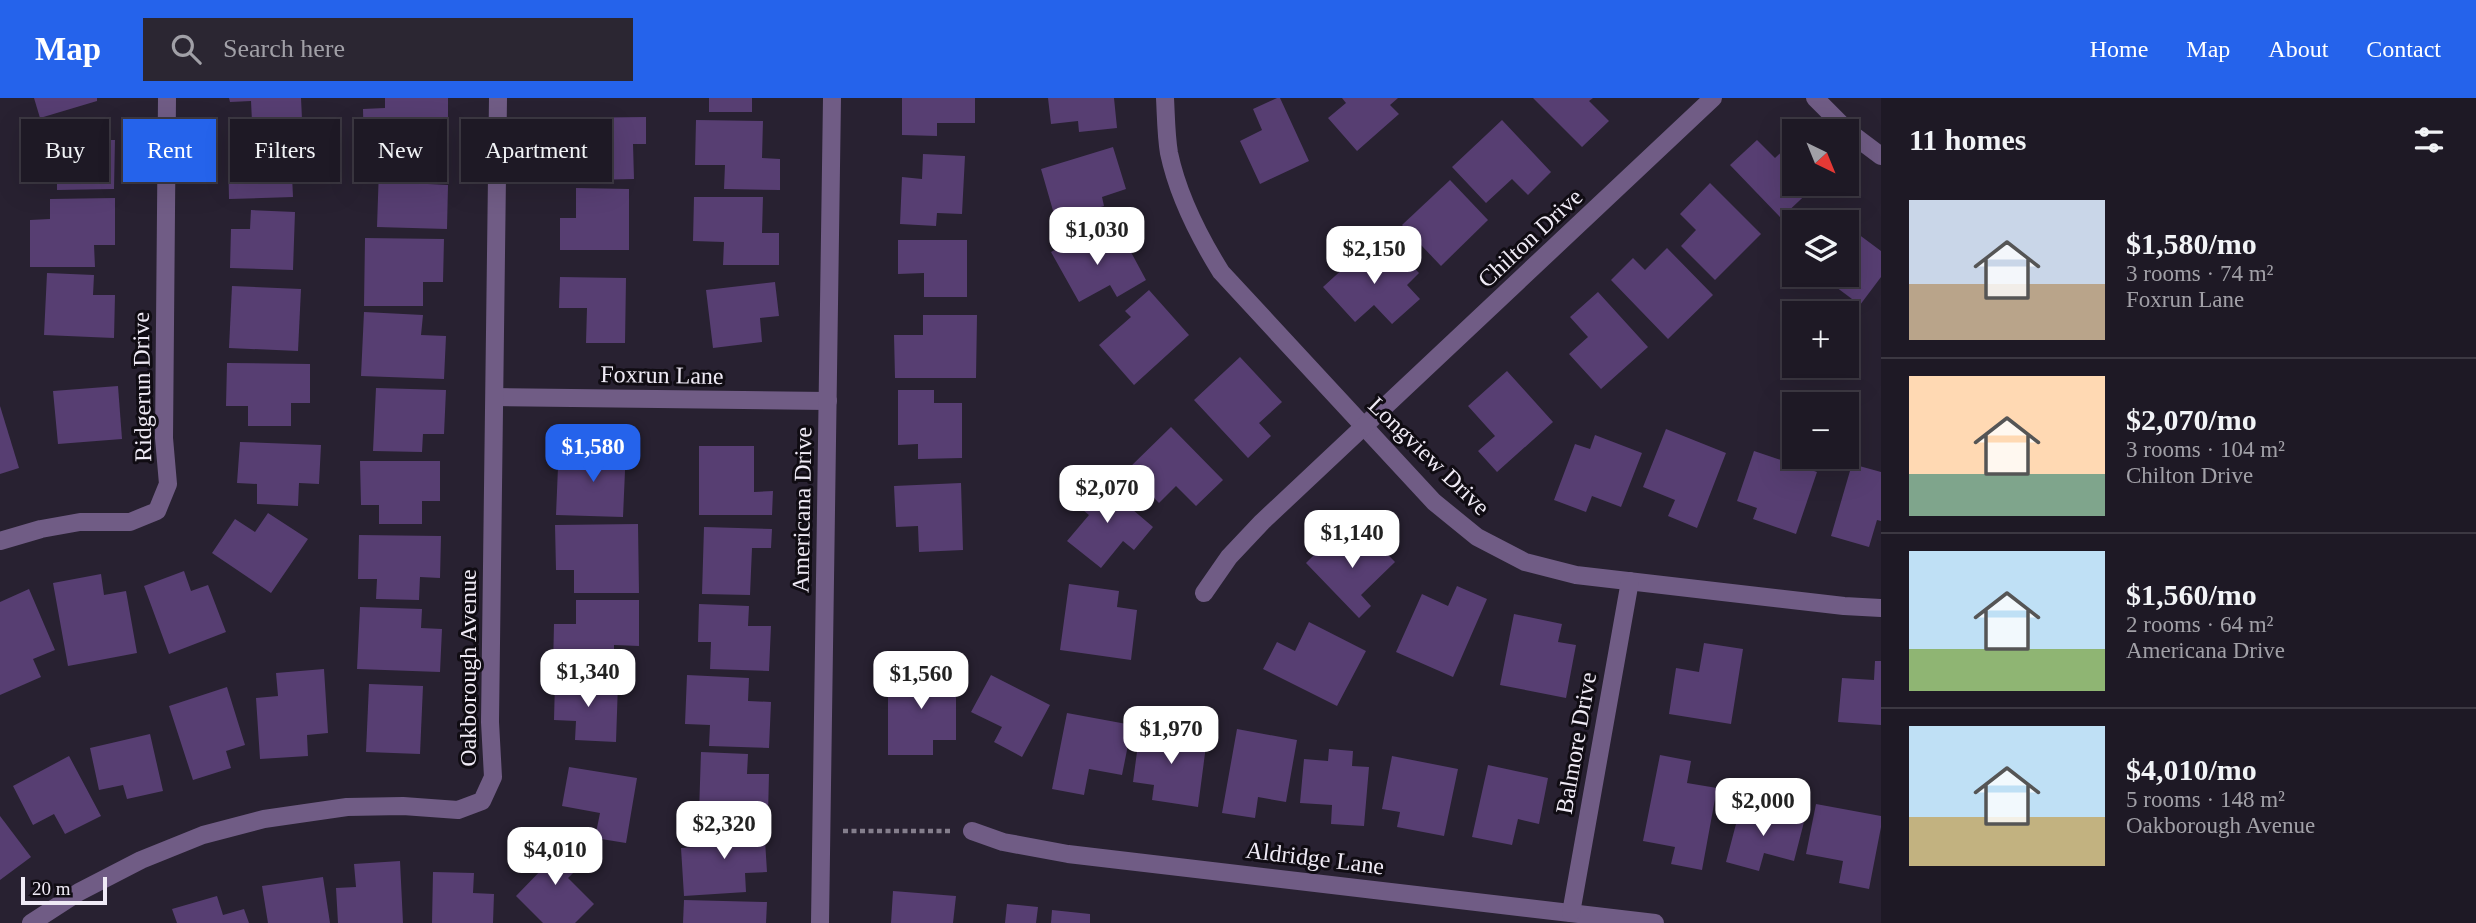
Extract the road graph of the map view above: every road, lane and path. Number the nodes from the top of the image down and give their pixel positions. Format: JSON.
{"nodes":[{"id":1,"x":167,"y":98,"type":"edge"},
{"id":2,"x":498,"y":98,"type":"edge"},
{"id":3,"x":832,"y":98,"type":"edge"},
{"id":4,"x":1165,"y":98,"type":"edge"},
{"id":5,"x":1713,"y":98,"type":"edge"},
{"id":6,"x":1815,"y":98,"type":"edge"},
{"id":7,"x":1881,"y":156,"type":"edge"},
{"id":8,"x":495,"y":397,"type":"junction"},
{"id":9,"x":828,"y":401,"type":"junction"},
{"id":10,"x":1363,"y":427,"type":"junction"},
{"id":11,"x":0,"y":541,"type":"edge"},
{"id":12,"x":1630,"y":582,"type":"junction"},
{"id":13,"x":1204,"y":593,"type":"dead end"},
{"id":14,"x":1881,"y":608,"type":"edge"},
{"id":15,"x":821,"y":831,"type":"junction"},
{"id":16,"x":972,"y":831,"type":"joint"},
{"id":17,"x":1571,"y":913,"type":"junction"},
{"id":18,"x":32,"y":923,"type":"edge"},
{"id":19,"x":820,"y":923,"type":"edge"},
{"id":20,"x":1655,"y":923,"type":"edge"}],
"edges":[{"from":1,"to":11,"type":"street","name":"Ridgerun Drive"},
{"from":2,"to":8,"type":"street","name":"Oakborough Avenue"},
{"from":3,"to":9,"type":"street","name":"Americana Drive"},
{"from":4,"to":10,"type":"street","name":"Longview Drive"},
{"from":5,"to":10,"type":"street","name":"Chilton Drive"},
{"from":6,"to":7,"type":"street"},
{"from":8,"to":9,"type":"street","name":"Foxrun Lane"},
{"from":8,"to":18,"type":"street","name":"Oakborough Avenue"},
{"from":9,"to":15,"type":"street","name":"Americana Drive"},
{"from":10,"to":12,"type":"street","name":"Longview Drive"},
{"from":10,"to":13,"type":"street","name":"Chilton Drive"},
{"from":12,"to":14,"type":"street","name":"Longview Drive"},
{"from":12,"to":17,"type":"street","name":"Balmore Drive"},
{"from":15,"to":16,"type":"path"},
{"from":15,"to":19,"type":"street","name":"Americana Drive"},
{"from":16,"to":17,"type":"street","name":"Aldridge Lane"},
{"from":17,"to":20,"type":"street","name":"Aldridge Lane"}]}
